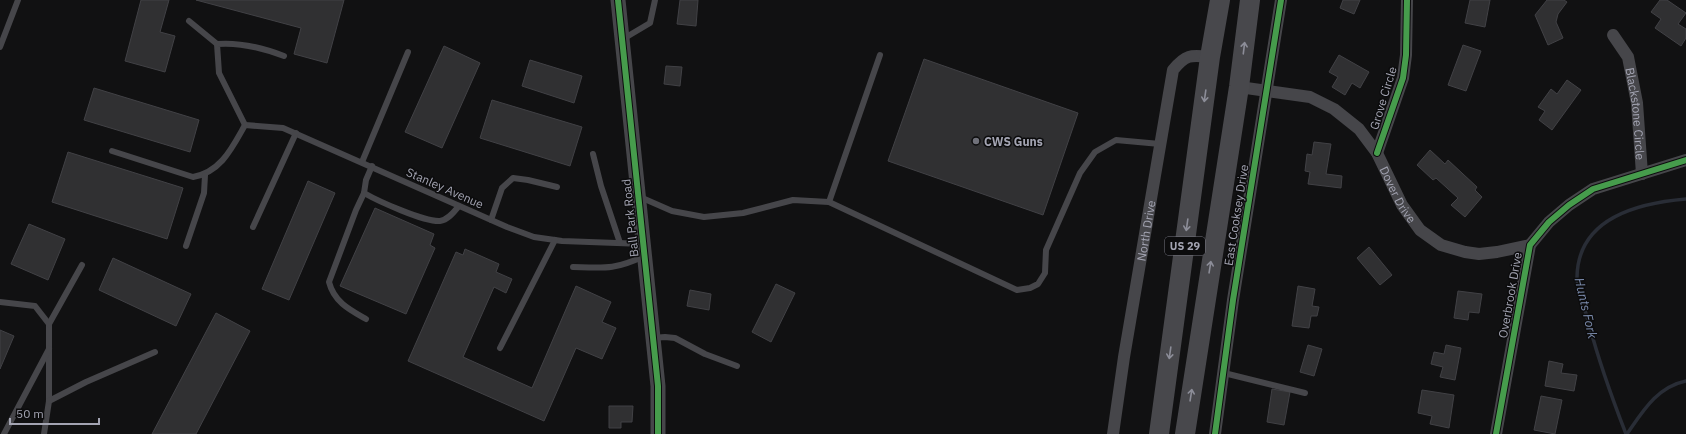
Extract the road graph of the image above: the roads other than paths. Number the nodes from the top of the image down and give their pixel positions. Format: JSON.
{"nodes":[{"id":1,"x":18,"y":0,"type":"edge"},
{"id":2,"x":618,"y":0,"type":"edge"},
{"id":3,"x":655,"y":0,"type":"edge"},
{"id":4,"x":1220,"y":0,"type":"edge"},
{"id":5,"x":1250,"y":0,"type":"edge"},
{"id":6,"x":1281,"y":0,"type":"edge"},
{"id":7,"x":1407,"y":0,"type":"edge"},
{"id":8,"x":189,"y":21,"type":"dead end"},
{"id":9,"x":1613,"y":36,"type":"dead end"},
{"id":10,"x":621,"y":40,"type":"junction"},
{"id":11,"x":217,"y":44,"type":"junction"},
{"id":12,"x":0,"y":47,"type":"edge"},
{"id":13,"x":408,"y":52,"type":"dead end"},
{"id":14,"x":880,"y":55,"type":"dead end"},
{"id":15,"x":284,"y":56,"type":"dead end"},
{"id":16,"x":1210,"y":57,"type":"junction"},
{"id":17,"x":1239,"y":87,"type":"junction"},
{"id":18,"x":1268,"y":90,"type":"junction"},
{"id":19,"x":245,"y":126,"type":"junction"},
{"id":20,"x":296,"y":133,"type":"junction"},
{"id":21,"x":1160,"y":144,"type":"junction"},
{"id":22,"x":112,"y":151,"type":"dead end"},
{"id":23,"x":1377,"y":153,"type":"junction"},
{"id":24,"x":593,"y":154,"type":"dead end"},
{"id":25,"x":1686,"y":160,"type":"edge"},
{"id":26,"x":362,"y":162,"type":"junction"},
{"id":27,"x":372,"y":166,"type":"junction"},
{"id":28,"x":1642,"y":174,"type":"junction"},
{"id":29,"x":205,"y":175,"type":"junction"},
{"id":30,"x":557,"y":187,"type":"dead end"},
{"id":31,"x":364,"y":193,"type":"junction"},
{"id":32,"x":638,"y":196,"type":"junction"},
{"id":33,"x":828,"y":202,"type":"junction"},
{"id":34,"x":459,"y":206,"type":"junction"},
{"id":35,"x":491,"y":220,"type":"junction"},
{"id":36,"x":253,"y":227,"type":"dead end"},
{"id":37,"x":555,"y":240,"type":"junction"},
{"id":38,"x":620,"y":243,"type":"junction"},
{"id":39,"x":1530,"y":245,"type":"junction"},
{"id":40,"x":186,"y":246,"type":"dead end"},
{"id":41,"x":644,"y":250,"type":"junction"},
{"id":42,"x":82,"y":265,"type":"dead end"},
{"id":43,"x":573,"y":267,"type":"dead end"},
{"id":44,"x":0,"y":302,"type":"edge"},
{"id":45,"x":366,"y":319,"type":"dead end"},
{"id":46,"x":50,"y":324,"type":"junction"},
{"id":47,"x":653,"y":338,"type":"junction"},
{"id":48,"x":49,"y":348,"type":"junction"},
{"id":49,"x":500,"y":348,"type":"dead end"},
{"id":50,"x":155,"y":352,"type":"dead end"},
{"id":51,"x":737,"y":366,"type":"dead end"},
{"id":52,"x":1224,"y":373,"type":"junction"},
{"id":53,"x":1305,"y":393,"type":"dead end"},
{"id":54,"x":49,"y":400,"type":"junction"},
{"id":55,"x":4,"y":434,"type":"edge"},
{"id":56,"x":44,"y":434,"type":"edge"},
{"id":57,"x":658,"y":434,"type":"edge"},
{"id":58,"x":1113,"y":434,"type":"edge"},
{"id":59,"x":1159,"y":434,"type":"edge"},
{"id":60,"x":1185,"y":434,"type":"edge"},
{"id":61,"x":1215,"y":434,"type":"edge"},
{"id":62,"x":1496,"y":434,"type":"edge"}],
"edges":[{"from":1,"to":12,"type":"lane"},
{"from":2,"to":10,"type":"street","name":"Ball Park Road"},
{"from":3,"to":10,"type":"lane"},
{"from":4,"to":16,"type":"highway","number":"US 29"},
{"from":17,"to":5,"type":"highway","number":"US 29","one_way":true},
{"from":6,"to":18,"type":"street","name":"East Cooksey Drive"},
{"from":7,"to":23,"type":"street","name":"Grove Circle"},
{"from":8,"to":11,"type":"lane"},
{"from":9,"to":28,"type":"street","name":"Blackstone Circle"},
{"from":10,"to":32,"type":"street","name":"Ball Park Road"},
{"from":11,"to":15,"type":"lane"},
{"from":11,"to":19,"type":"lane"},
{"from":13,"to":26,"type":"lane"},
{"from":14,"to":33,"type":"lane"},
{"from":16,"to":21,"type":"street","name":"North Drive"},
{"from":16,"to":59,"type":"highway","number":"US 29","one_way":true},
{"from":17,"to":18,"type":"street","name":"Dover Drive"},
{"from":60,"to":17,"type":"highway","number":"US 29","one_way":true},
{"from":18,"to":23,"type":"street","name":"Dover Drive"},
{"from":18,"to":52,"type":"street","name":"East Cooksey Drive"},
{"from":19,"to":20,"type":"lane","name":"Stanley Avenue"},
{"from":19,"to":29,"type":"lane"},
{"from":20,"to":26,"type":"lane","name":"Stanley Avenue"},
{"from":20,"to":36,"type":"lane"},
{"from":21,"to":33,"type":"lane"},
{"from":21,"to":58,"type":"street","name":"North Drive"},
{"from":22,"to":29,"type":"lane"},
{"from":23,"to":39,"type":"street","name":"Dover Drive"},
{"from":24,"to":38,"type":"lane"},
{"from":25,"to":28,"type":"street","name":"Overbrook Drive"},
{"from":26,"to":27,"type":"lane","name":"Stanley Avenue"},
{"from":27,"to":31,"type":"lane"},
{"from":27,"to":34,"type":"lane","name":"Stanley Avenue"},
{"from":28,"to":39,"type":"street","name":"Overbrook Drive"},
{"from":29,"to":40,"type":"lane"},
{"from":30,"to":35,"type":"lane"},
{"from":31,"to":34,"type":"lane"},
{"from":31,"to":45,"type":"lane"},
{"from":32,"to":33,"type":"lane"},
{"from":32,"to":41,"type":"street","name":"Ball Park Road"},
{"from":34,"to":35,"type":"lane","name":"Stanley Avenue"},
{"from":35,"to":37,"type":"lane","name":"Stanley Avenue"},
{"from":37,"to":38,"type":"lane","name":"Stanley Avenue"},
{"from":37,"to":49,"type":"lane"},
{"from":38,"to":41,"type":"lane","name":"Stanley Avenue"},
{"from":39,"to":62,"type":"street","name":"Overbrook Drive"},
{"from":41,"to":43,"type":"lane"},
{"from":41,"to":47,"type":"street","name":"Ball Park Road"},
{"from":42,"to":46,"type":"lane"},
{"from":44,"to":46,"type":"lane"},
{"from":46,"to":48,"type":"lane"},
{"from":47,"to":51,"type":"lane"},
{"from":47,"to":57,"type":"street","name":"Ball Park Road"},
{"from":48,"to":54,"type":"lane"},
{"from":48,"to":55,"type":"lane"},
{"from":50,"to":54,"type":"lane"},
{"from":52,"to":53,"type":"lane"},
{"from":52,"to":61,"type":"street","name":"East Cooksey Drive"},
{"from":54,"to":56,"type":"lane"}]}
